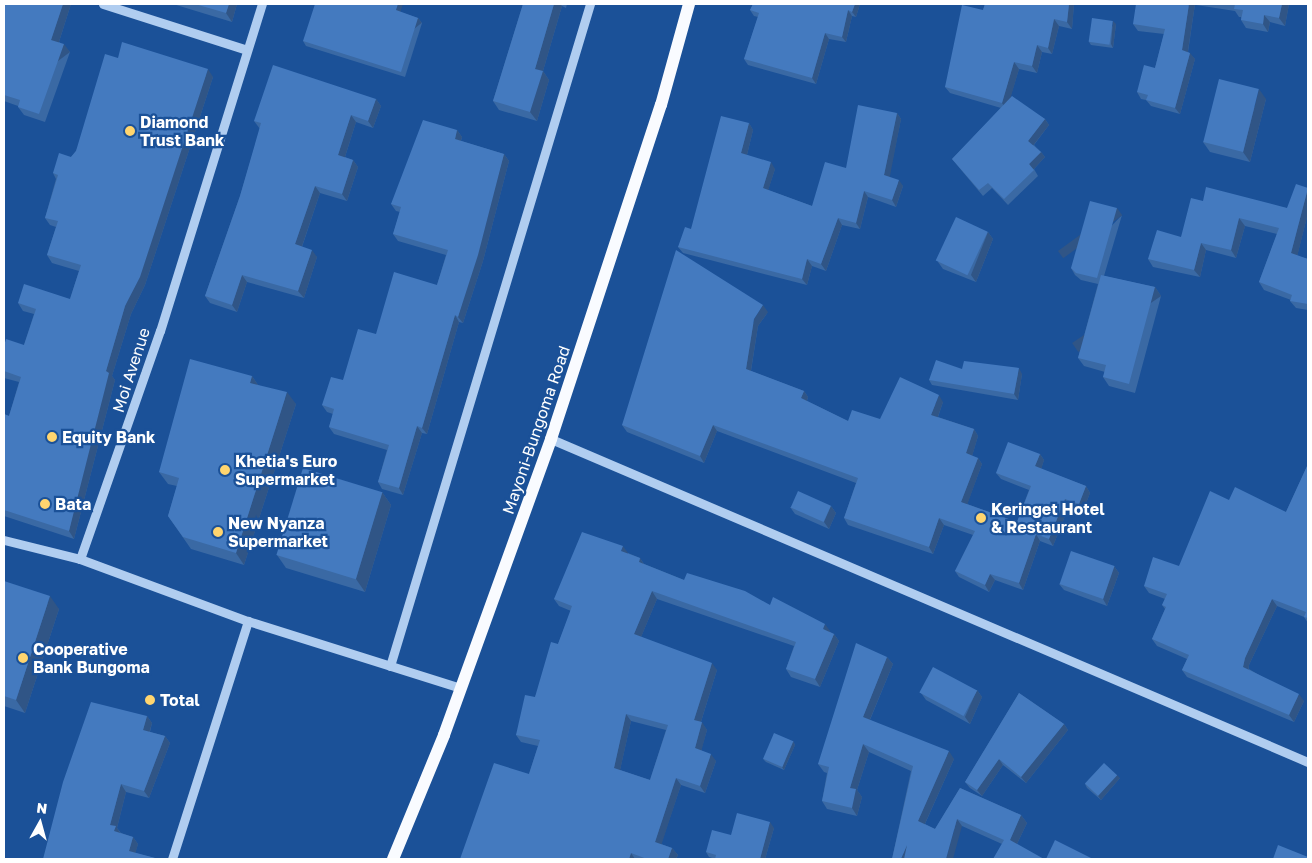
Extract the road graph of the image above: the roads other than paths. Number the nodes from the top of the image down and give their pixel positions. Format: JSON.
{"nodes":[{"id":1,"x":103,"y":4,"type":"edge"},
{"id":2,"x":262,"y":4,"type":"edge"},
{"id":3,"x":590,"y":4,"type":"edge"},
{"id":4,"x":689,"y":4,"type":"edge"},
{"id":5,"x":247,"y":50,"type":"junction"},
{"id":6,"x":551,"y":439,"type":"junction"},
{"id":7,"x":4,"y":540,"type":"edge"},
{"id":8,"x":80,"y":559,"type":"junction"},
{"id":9,"x":248,"y":620,"type":"junction"},
{"id":10,"x":390,"y":666,"type":"junction"},
{"id":11,"x":461,"y":688,"type":"junction"},
{"id":12,"x":1308,"y":762,"type":"edge"},
{"id":13,"x":172,"y":859,"type":"edge"},
{"id":14,"x":393,"y":859,"type":"edge"}],
"edges":[{"from":1,"to":5,"type":"street"},
{"from":2,"to":5,"type":"street","name":"Moi Avenue"},
{"from":3,"to":10,"type":"street"},
{"from":4,"to":6,"type":"main road","name":"Mayoni-Bungoma Road"},
{"from":5,"to":8,"type":"street","name":"Moi Avenue"},
{"from":6,"to":11,"type":"main road","name":"Mayoni-Bungoma Road"},
{"from":6,"to":12,"type":"street"},
{"from":7,"to":8,"type":"street"},
{"from":8,"to":9,"type":"street"},
{"from":9,"to":10,"type":"street"},
{"from":9,"to":13,"type":"street"},
{"from":10,"to":11,"type":"street"},
{"from":11,"to":14,"type":"main road","name":"Mayoni-Bungoma Road"}]}
